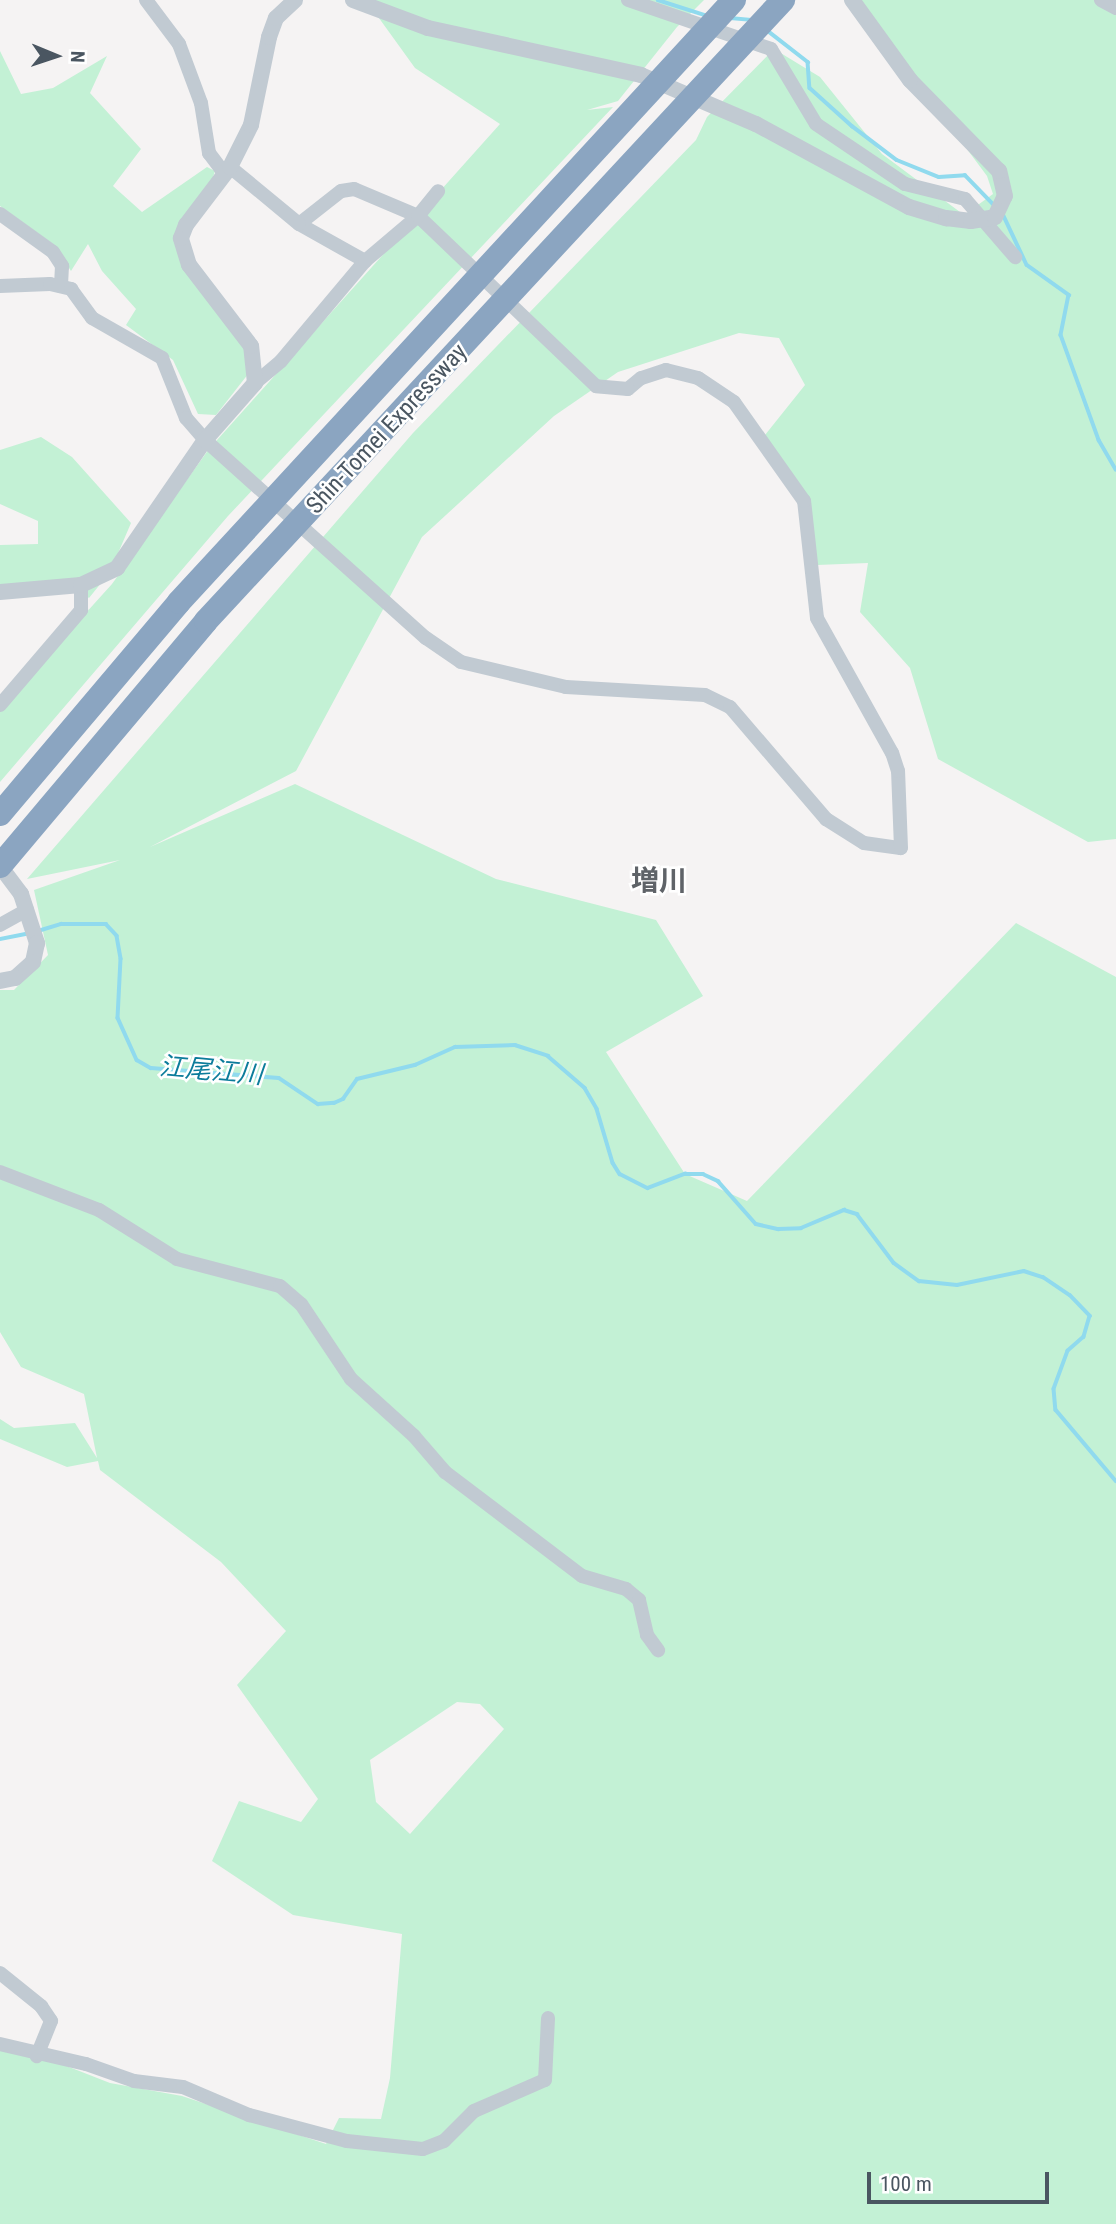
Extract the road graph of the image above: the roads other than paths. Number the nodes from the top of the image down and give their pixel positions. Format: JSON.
{"nodes":[{"id":1,"x":146,"y":0,"type":"edge"},
{"id":2,"x":295,"y":0,"type":"edge"},
{"id":3,"x":353,"y":0,"type":"edge"},
{"id":4,"x":628,"y":0,"type":"edge"},
{"id":5,"x":734,"y":0,"type":"edge"},
{"id":6,"x":783,"y":0,"type":"edge"},
{"id":7,"x":852,"y":0,"type":"edge"},
{"id":8,"x":1101,"y":0,"type":"edge"},
{"id":9,"x":1116,"y":8,"type":"edge"},
{"id":10,"x":227,"y":170,"type":"junction"},
{"id":11,"x":438,"y":191,"type":"dead end"},
{"id":12,"x":0,"y":214,"type":"edge"},
{"id":13,"x":418,"y":216,"type":"junction"},
{"id":14,"x":990,"y":218,"type":"junction"},
{"id":15,"x":299,"y":223,"type":"junction"},
{"id":16,"x":1015,"y":257,"type":"dead end"},
{"id":17,"x":365,"y":261,"type":"junction"},
{"id":18,"x":0,"y":286,"type":"edge"},
{"id":19,"x":61,"y":286,"type":"junction"},
{"id":20,"x":255,"y":383,"type":"junction"},
{"id":21,"x":210,"y":445,"type":"junction"},
{"id":22,"x":81,"y":585,"type":"junction"},
{"id":23,"x":0,"y":592,"type":"edge"},
{"id":24,"x":0,"y":705,"type":"edge"},
{"id":25,"x":0,"y":814,"type":"edge"},
{"id":26,"x":0,"y":866,"type":"edge"},
{"id":27,"x":27,"y":910,"type":"junction"},
{"id":28,"x":0,"y":925,"type":"edge"},
{"id":29,"x":0,"y":981,"type":"edge"},
{"id":30,"x":0,"y":1172,"type":"edge"},
{"id":31,"x":658,"y":1650,"type":"dead end"},
{"id":32,"x":0,"y":1973,"type":"edge"},
{"id":33,"x":548,"y":2018,"type":"dead end"},
{"id":34,"x":0,"y":2044,"type":"edge"},
{"id":35,"x":37,"y":2056,"type":"junction"}],
"edges":[{"from":1,"to":10,"type":"street"},
{"from":2,"to":10,"type":"street"},
{"from":3,"to":14,"type":"street"},
{"from":4,"to":14,"type":"street"},
{"from":5,"to":25,"type":"highway","name":"Shin-Tomei Expressway"},
{"from":6,"to":26,"type":"highway","name":"Shin-Tomei Expressway"},
{"from":7,"to":14,"type":"street"},
{"from":8,"to":9,"type":"street"},
{"from":10,"to":15,"type":"street"},
{"from":10,"to":20,"type":"street"},
{"from":11,"to":13,"type":"street"},
{"from":12,"to":19,"type":"street"},
{"from":13,"to":15,"type":"street"},
{"from":13,"to":17,"type":"street"},
{"from":13,"to":21,"type":"street"},
{"from":14,"to":16,"type":"street"},
{"from":15,"to":17,"type":"street"},
{"from":17,"to":20,"type":"street"},
{"from":18,"to":19,"type":"street"},
{"from":19,"to":21,"type":"street"},
{"from":20,"to":21,"type":"street"},
{"from":21,"to":22,"type":"street"},
{"from":22,"to":23,"type":"street"},
{"from":22,"to":24,"type":"street"},
{"from":26,"to":27,"type":"street"},
{"from":27,"to":28,"type":"street"},
{"from":27,"to":29,"type":"street"},
{"from":30,"to":31,"type":"street"},
{"from":32,"to":35,"type":"street"},
{"from":33,"to":35,"type":"street"},
{"from":34,"to":35,"type":"street"}]}
